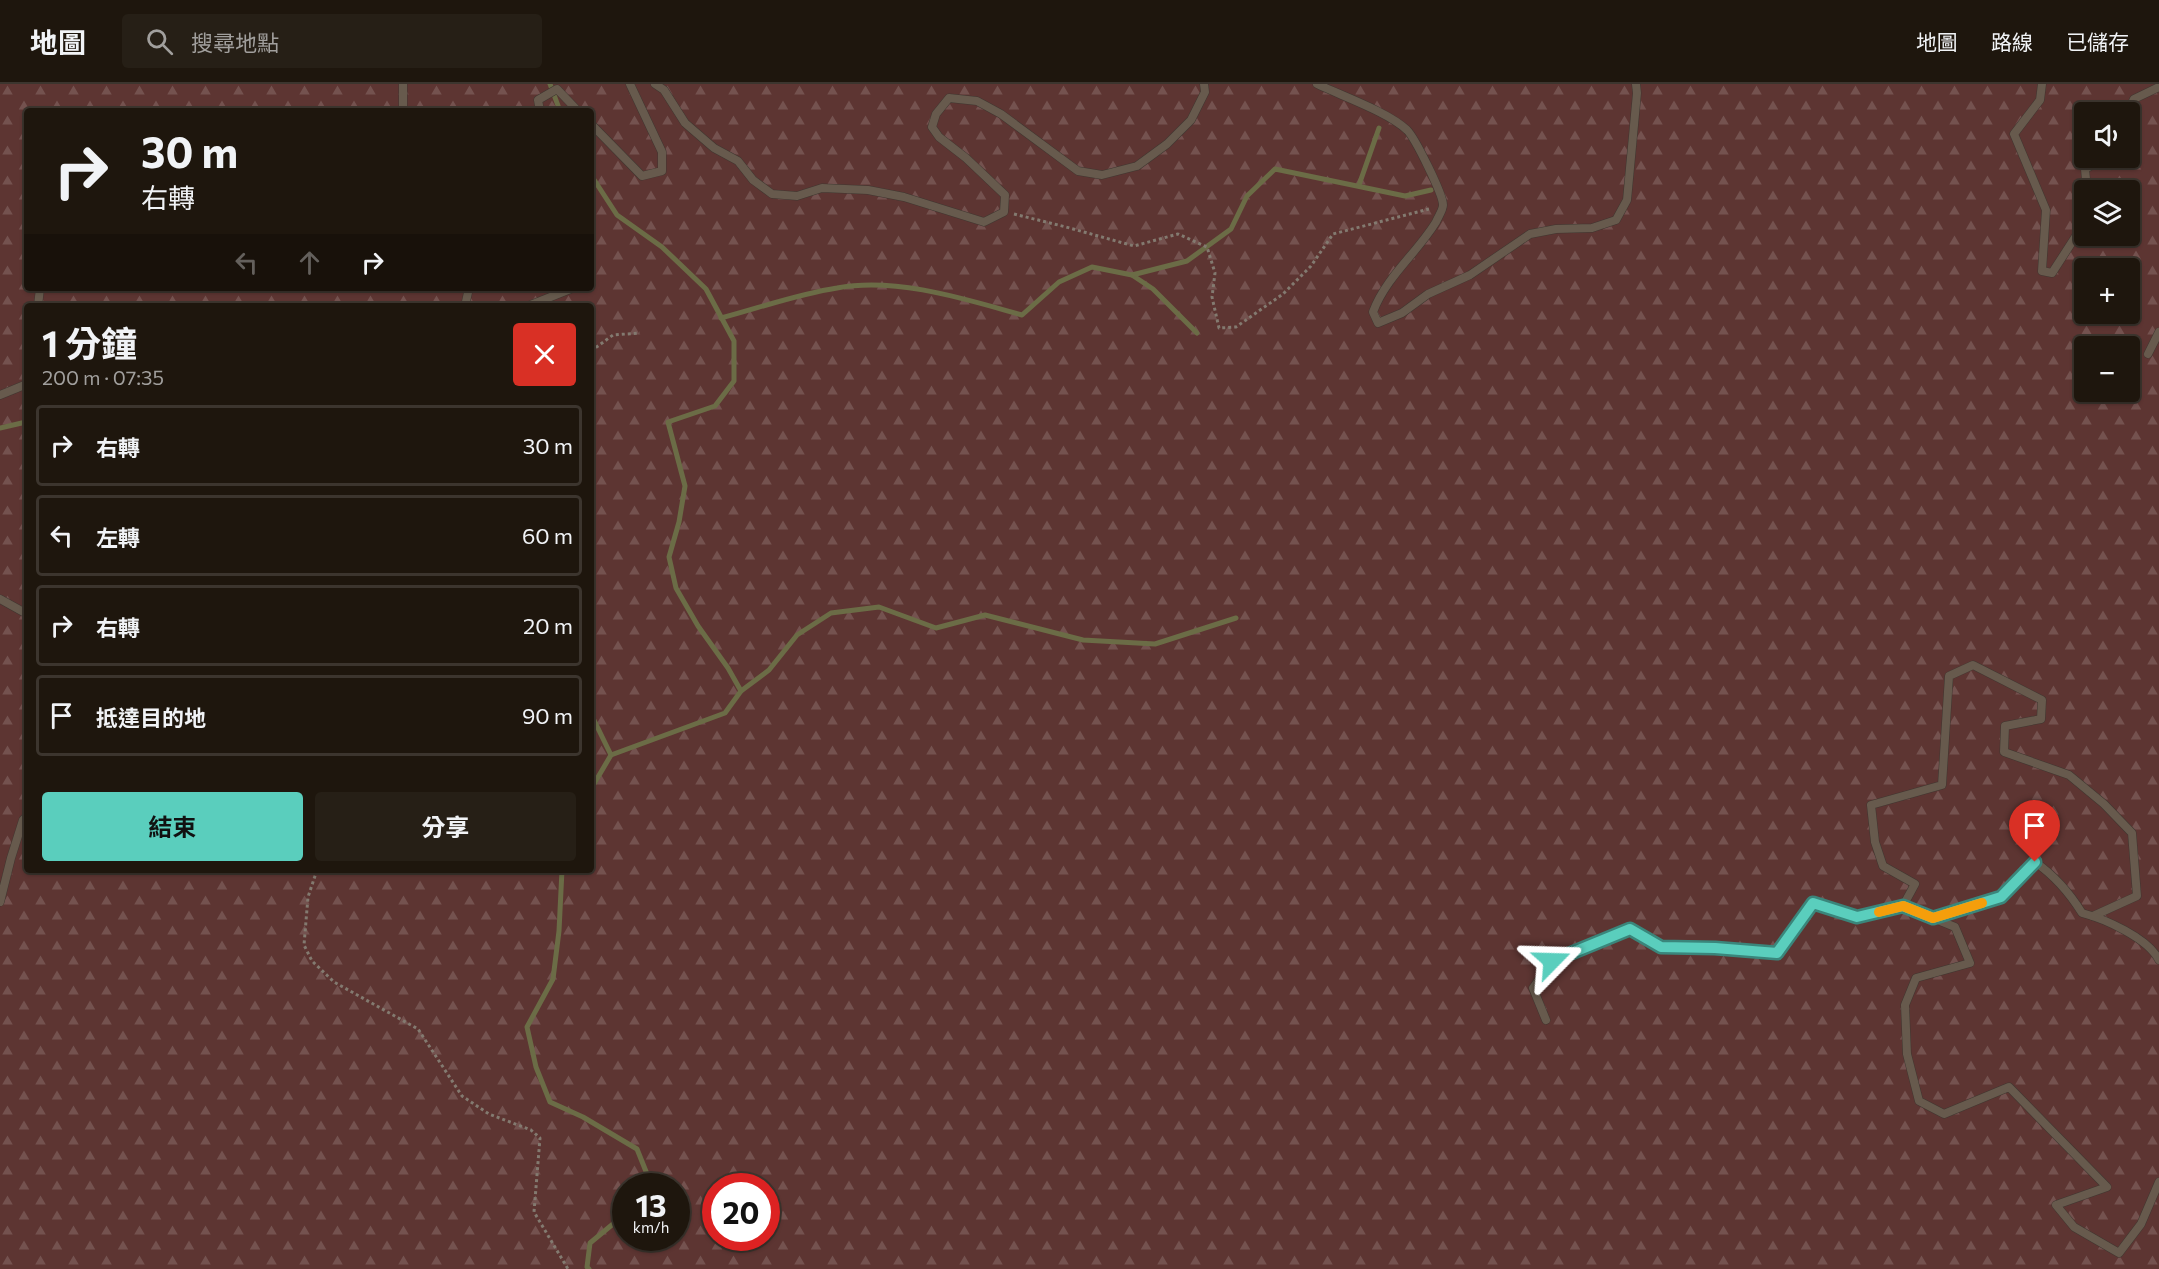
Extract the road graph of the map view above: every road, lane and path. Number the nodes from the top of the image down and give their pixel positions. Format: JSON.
{"nodes":[{"id":1,"x":403,"y":84,"type":"edge"},
{"id":2,"x":630,"y":84,"type":"edge"},
{"id":3,"x":655,"y":84,"type":"edge"},
{"id":4,"x":1204,"y":84,"type":"edge"},
{"id":5,"x":1317,"y":84,"type":"edge"},
{"id":6,"x":1636,"y":84,"type":"edge"},
{"id":7,"x":2042,"y":84,"type":"edge"},
{"id":8,"x":2159,"y":87,"type":"edge"},
{"id":9,"x":2133,"y":102,"type":"edge"},
{"id":10,"x":403,"y":108,"type":"edge"},
{"id":11,"x":539,"y":108,"type":"edge"},
{"id":12,"x":575,"y":108,"type":"edge"},
{"id":13,"x":594,"y":127,"type":"edge"},
{"id":14,"x":1443,"y":206,"type":"junction"},
{"id":15,"x":1004,"y":212,"type":"junction"},
{"id":16,"x":2074,"y":239,"type":"edge"},
{"id":17,"x":566,"y":291,"type":"edge"},
{"id":18,"x":536,"y":303,"type":"edge"},
{"id":19,"x":2159,"y":332,"type":"edge"},
{"id":20,"x":640,"y":333,"type":"dead end"},
{"id":21,"x":594,"y":349,"type":"edge"},
{"id":22,"x":2148,"y":354,"type":"dead end"},
{"id":23,"x":24,"y":385,"type":"edge"},
{"id":24,"x":0,"y":395,"type":"edge"},
{"id":25,"x":0,"y":599,"type":"edge"},
{"id":26,"x":24,"y":612,"type":"edge"},
{"id":27,"x":24,"y":819,"type":"edge"},
{"id":28,"x":316,"y":873,"type":"edge"},
{"id":29,"x":0,"y":902,"type":"edge"},
{"id":30,"x":1903,"y":906,"type":"junction"},
{"id":31,"x":2093,"y":916,"type":"junction"},
{"id":32,"x":1933,"y":918,"type":"junction"},
{"id":33,"x":2159,"y":960,"type":"edge"},
{"id":34,"x":1546,"y":1020,"type":"dead end"},
{"id":35,"x":2159,"y":1182,"type":"edge"},
{"id":36,"x":568,"y":1269,"type":"edge"}],
"edges":[{"from":1,"to":10,"type":"lane"},
{"from":2,"to":13,"type":"lane"},
{"from":3,"to":15,"type":"lane"},
{"from":4,"to":15,"type":"lane"},
{"from":5,"to":14,"type":"lane"},
{"from":6,"to":14,"type":"lane"},
{"from":7,"to":16,"type":"lane"},
{"from":8,"to":9,"type":"lane"},
{"from":11,"to":12,"type":"lane"},
{"from":14,"to":15,"type":"path"},
{"from":17,"to":18,"type":"lane"},
{"from":19,"to":22,"type":"lane"},
{"from":20,"to":21,"type":"path"},
{"from":23,"to":24,"type":"lane"},
{"from":25,"to":26,"type":"lane"},
{"from":27,"to":29,"type":"lane"},
{"from":28,"to":36,"type":"path"},
{"from":30,"to":31,"type":"lane"},
{"from":30,"to":32,"type":"lane"},
{"from":30,"to":34,"type":"lane"},
{"from":31,"to":32,"type":"lane"},
{"from":31,"to":33,"type":"lane"},
{"from":32,"to":35,"type":"lane"}]}
